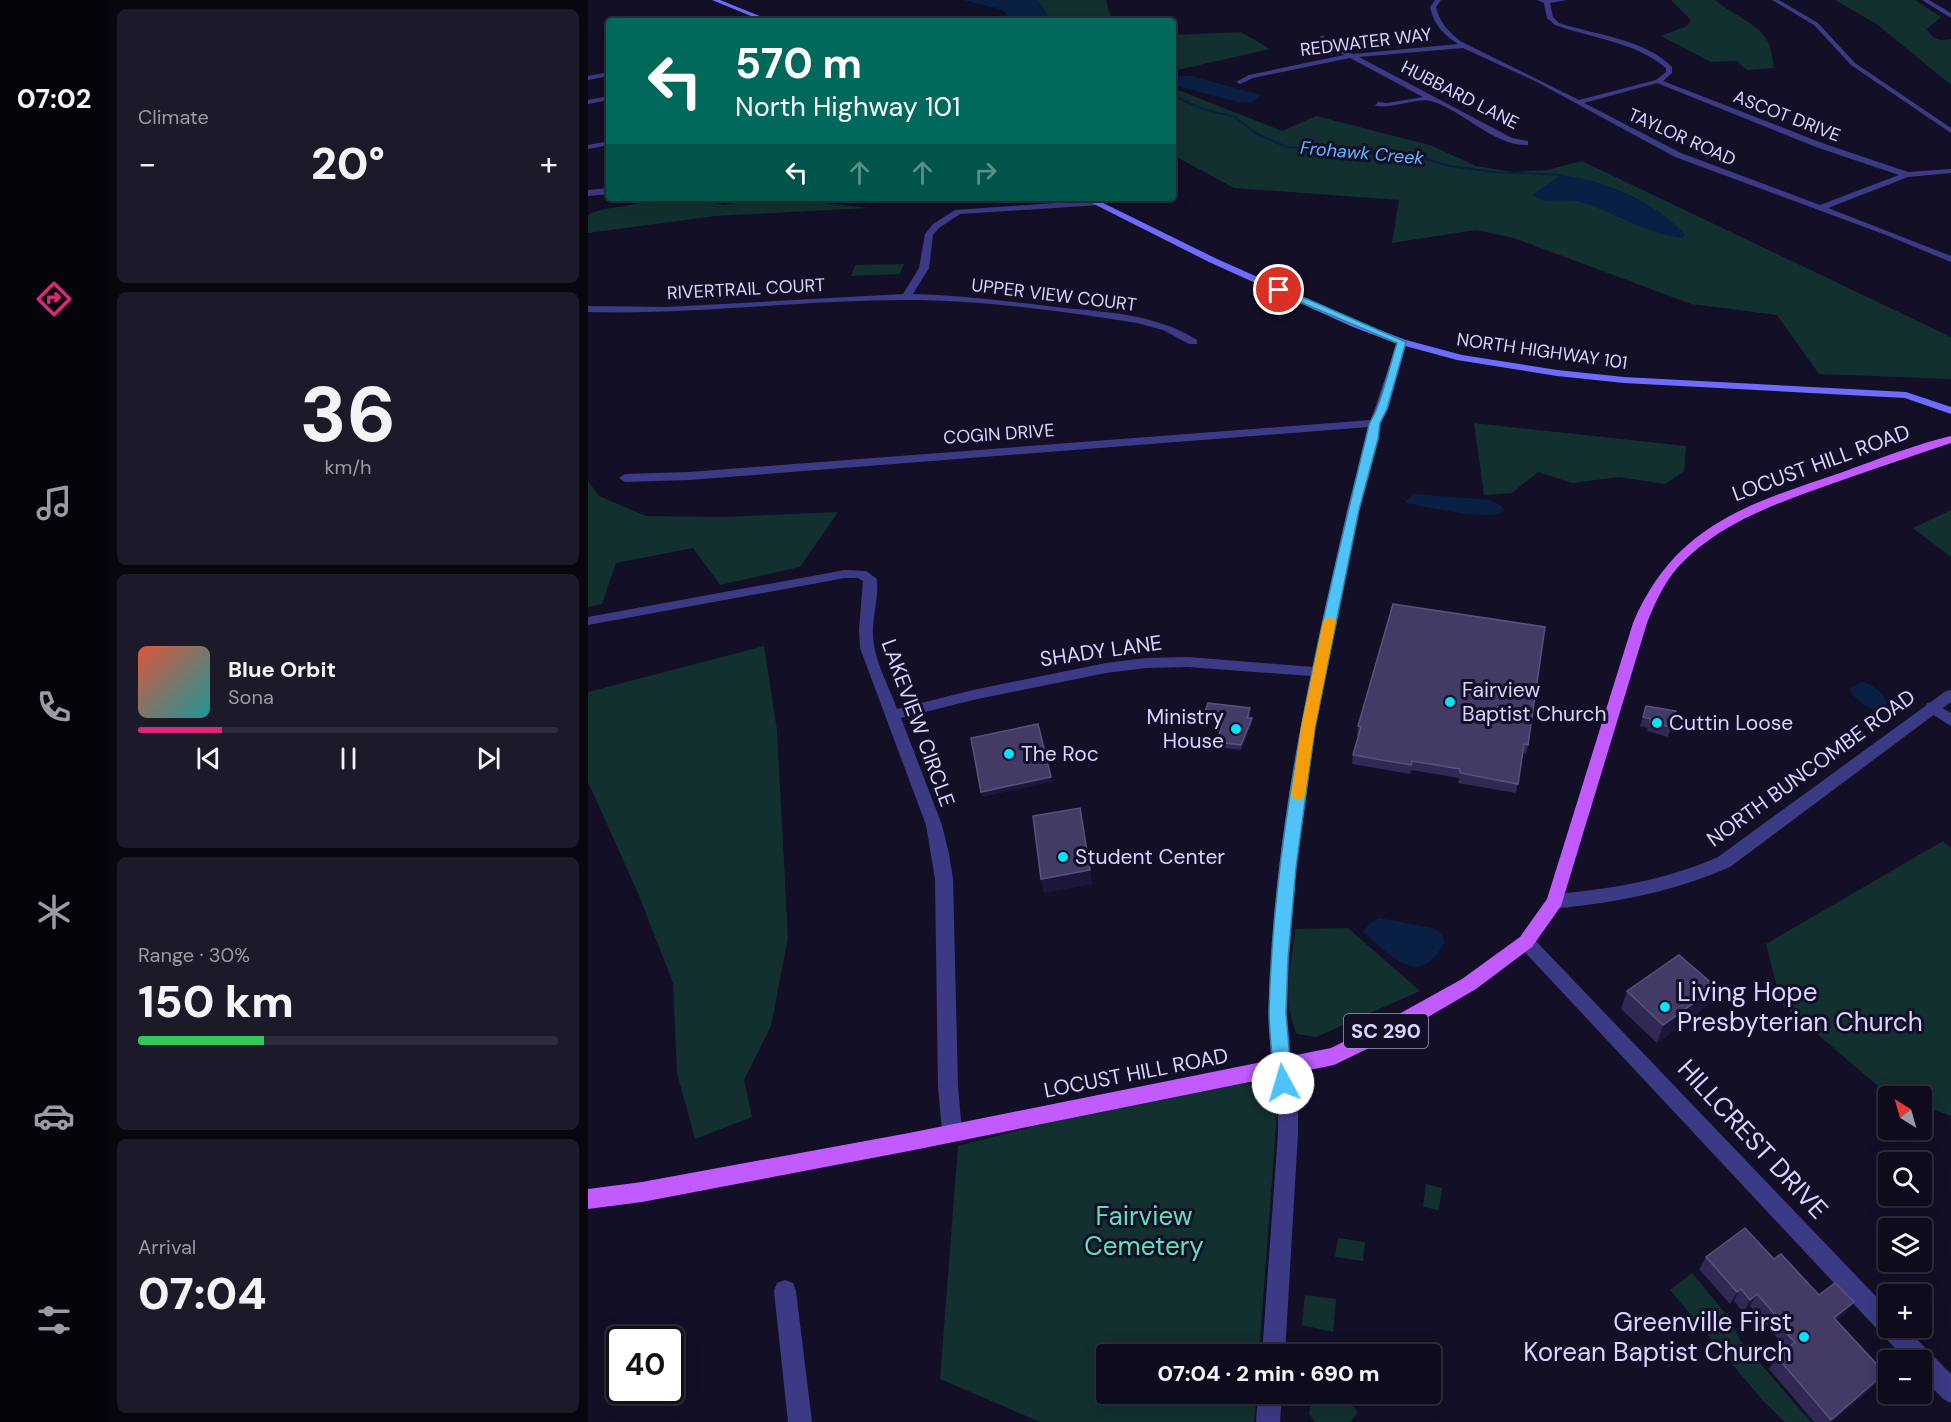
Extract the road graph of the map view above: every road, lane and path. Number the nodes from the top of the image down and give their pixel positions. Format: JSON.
{"nodes":[{"id":1,"x":716,"y":0,"type":"edge"},
{"id":2,"x":1438,"y":0,"type":"edge"},
{"id":3,"x":1564,"y":0,"type":"edge"},
{"id":4,"x":1775,"y":0,"type":"edge"},
{"id":5,"x":1926,"y":0,"type":"edge"},
{"id":6,"x":1544,"y":1,"type":"edge"},
{"id":7,"x":1951,"y":16,"type":"edge"},
{"id":8,"x":761,"y":18,"type":"edge"},
{"id":9,"x":1323,"y":37,"type":"dead end"},
{"id":10,"x":1463,"y":46,"type":"junction"},
{"id":11,"x":1350,"y":56,"type":"junction"},
{"id":12,"x":606,"y":75,"type":"edge"},
{"id":13,"x":588,"y":78,"type":"edge"},
{"id":14,"x":1658,"y":81,"type":"junction"},
{"id":15,"x":1240,"y":82,"type":"dead end"},
{"id":16,"x":1430,"y":98,"type":"junction"},
{"id":17,"x":606,"y":99,"type":"edge"},
{"id":18,"x":588,"y":102,"type":"edge"},
{"id":19,"x":1578,"y":102,"type":"junction"},
{"id":20,"x":1378,"y":104,"type":"dead end"},
{"id":21,"x":1951,"y":131,"type":"edge"},
{"id":22,"x":606,"y":143,"type":"edge"},
{"id":23,"x":1525,"y":143,"type":"dead end"},
{"id":24,"x":588,"y":147,"type":"edge"},
{"id":25,"x":1951,"y":171,"type":"edge"},
{"id":26,"x":1907,"y":175,"type":"junction"},
{"id":27,"x":606,"y":191,"type":"edge"},
{"id":28,"x":588,"y":193,"type":"edge"},
{"id":29,"x":1093,"y":201,"type":"edge"},
{"id":30,"x":1097,"y":203,"type":"junction"},
{"id":31,"x":1820,"y":208,"type":"junction"},
{"id":32,"x":1951,"y":259,"type":"edge"},
{"id":33,"x":906,"y":297,"type":"junction"},
{"id":34,"x":588,"y":309,"type":"edge"},
{"id":35,"x":1194,"y":342,"type":"dead end"},
{"id":36,"x":1402,"y":342,"type":"junction"},
{"id":37,"x":1951,"y":411,"type":"edge"},
{"id":38,"x":1375,"y":423,"type":"junction"},
{"id":39,"x":1951,"y":439,"type":"edge"},
{"id":40,"x":625,"y":478,"type":"dead end"},
{"id":41,"x":588,"y":621,"type":"edge"},
{"id":42,"x":1319,"y":672,"type":"junction"},
{"id":43,"x":1951,"y":695,"type":"edge"},
{"id":44,"x":1932,"y":707,"type":"junction"},
{"id":45,"x":893,"y":715,"type":"junction"},
{"id":46,"x":1951,"y":721,"type":"edge"},
{"id":47,"x":1555,"y":901,"type":"junction"},
{"id":48,"x":1526,"y":942,"type":"junction"},
{"id":49,"x":1281,"y":1067,"type":"junction"},
{"id":50,"x":952,"y":1132,"type":"junction"},
{"id":51,"x":588,"y":1199,"type":"edge"},
{"id":52,"x":785,"y":1291,"type":"dead end"},
{"id":53,"x":1878,"y":1313,"type":"edge"},
{"id":54,"x":1901,"y":1338,"type":"edge"},
{"id":55,"x":1274,"y":1344,"type":"edge"},
{"id":56,"x":1951,"y":1391,"type":"edge"},
{"id":57,"x":1269,"y":1404,"type":"edge"},
{"id":58,"x":800,"y":1422,"type":"edge"},
{"id":59,"x":1268,"y":1422,"type":"edge"}],
"edges":[{"from":1,"to":8,"type":"main road"},
{"from":2,"to":10,"type":"street","name":"TAYLOR ROAD"},
{"from":3,"to":6,"type":"street"},
{"from":4,"to":21,"type":"street"},
{"from":5,"to":7,"type":"street"},
{"from":6,"to":14,"type":"street"},
{"from":9,"to":11,"type":"street","name":"HUBBARD LANE"},
{"from":10,"to":11,"type":"street","name":"REDWATER WAY"},
{"from":10,"to":19,"type":"street","name":"TAYLOR ROAD"},
{"from":11,"to":15,"type":"street","name":"REDWATER WAY"},
{"from":11,"to":16,"type":"street","name":"HUBBARD LANE"},
{"from":12,"to":13,"type":"street"},
{"from":14,"to":19,"type":"street"},
{"from":14,"to":26,"type":"street","name":"ASCOT DRIVE"},
{"from":16,"to":20,"type":"street"},
{"from":16,"to":23,"type":"street","name":"HUBBARD LANE"},
{"from":17,"to":18,"type":"street"},
{"from":19,"to":31,"type":"street","name":"TAYLOR ROAD"},
{"from":22,"to":24,"type":"street"},
{"from":25,"to":26,"type":"street"},
{"from":26,"to":31,"type":"street"},
{"from":27,"to":28,"type":"street"},
{"from":29,"to":30,"type":"main road","name":"NORTH HIGHWAY 101"},
{"from":30,"to":33,"type":"street"},
{"from":30,"to":36,"type":"main road","name":"NORTH HIGHWAY 101"},
{"from":31,"to":32,"type":"street","name":"TAYLOR ROAD"},
{"from":33,"to":34,"type":"street","name":"RIVERTRAIL COURT"},
{"from":33,"to":35,"type":"street","name":"UPPER VIEW COURT"},
{"from":36,"to":37,"type":"main road","name":"NORTH HIGHWAY 101"},
{"from":36,"to":38,"type":"street"},
{"from":38,"to":40,"type":"street","name":"COGIN DRIVE"},
{"from":38,"to":42,"type":"street"},
{"from":39,"to":47,"type":"main road","name":"LOCUST HILL ROAD","number":"SC 290"},
{"from":41,"to":45,"type":"street","name":"LAKEVIEW CIRCLE"},
{"from":42,"to":45,"type":"street","name":"SHADY LANE"},
{"from":42,"to":49,"type":"street"},
{"from":43,"to":44,"type":"street","name":"NORTH BUNCOMBE ROAD"},
{"from":44,"to":46,"type":"street"},
{"from":44,"to":47,"type":"street","name":"NORTH BUNCOMBE ROAD"},
{"from":45,"to":50,"type":"street","name":"LAKEVIEW CIRCLE"},
{"from":47,"to":48,"type":"main road","name":"LOCUST HILL ROAD","number":"SC 290"},
{"from":48,"to":49,"type":"main road","name":"LOCUST HILL ROAD","number":"SC 290"},
{"from":48,"to":53,"type":"street","name":"HILLCREST DRIVE"},
{"from":49,"to":50,"type":"main road","name":"LOCUST HILL ROAD","number":"SC 290"},
{"from":49,"to":55,"type":"street"},
{"from":50,"to":51,"type":"main road","name":"LOCUST HILL ROAD","number":"SC 290"},
{"from":52,"to":58,"type":"street"},
{"from":54,"to":56,"type":"street","name":"HILLCREST DRIVE"},
{"from":57,"to":59,"type":"street"}]}
